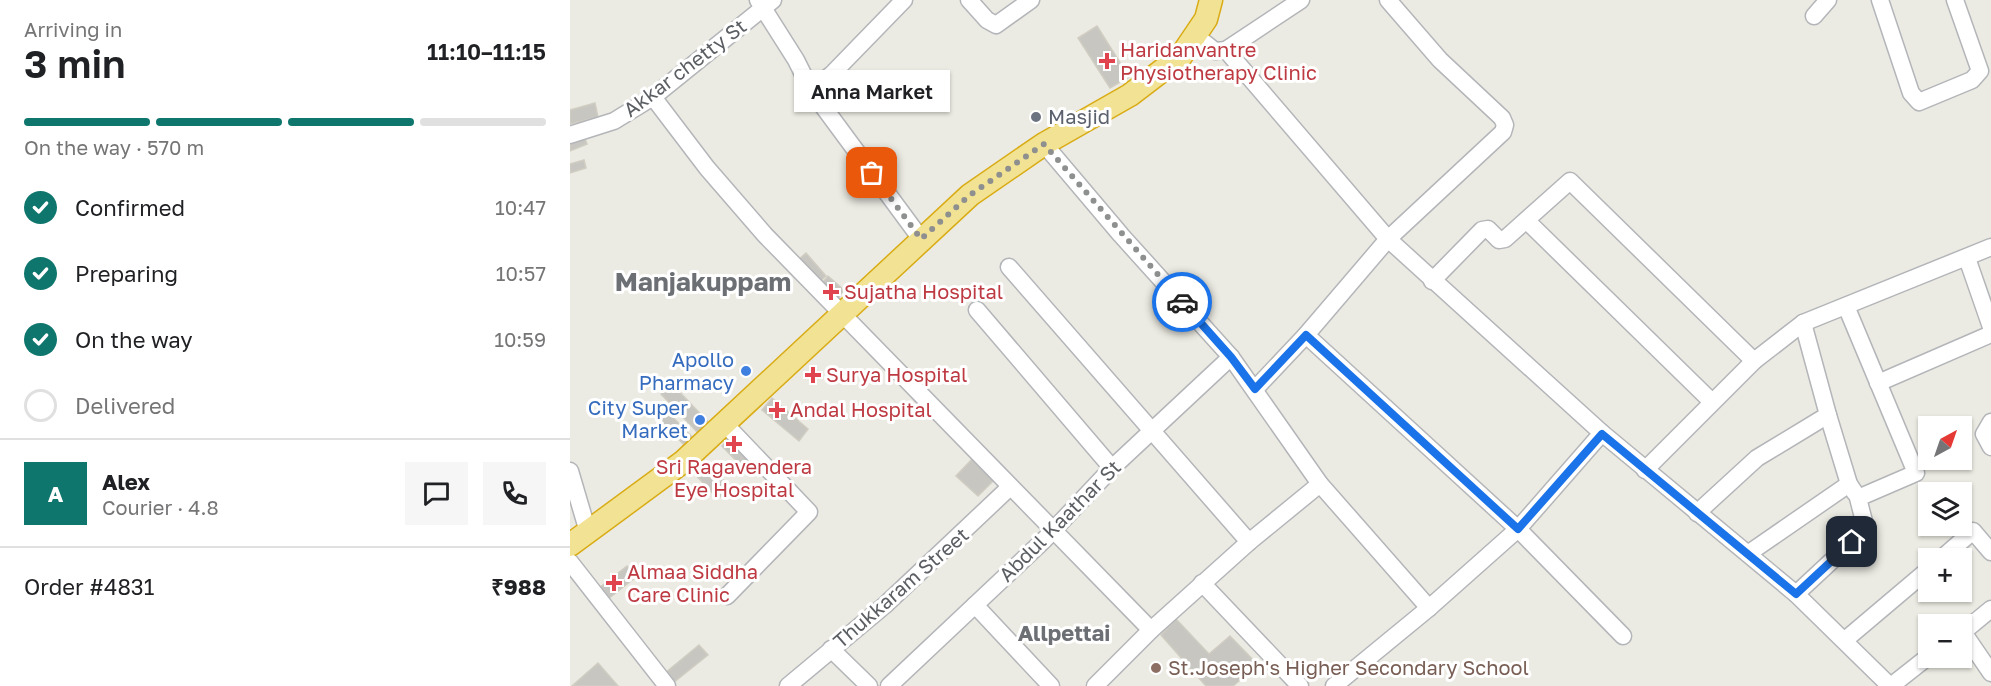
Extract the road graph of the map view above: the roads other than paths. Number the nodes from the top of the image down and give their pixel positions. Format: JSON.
{"nodes":[{"id":1,"x":904,"y":0,"type":"edge"},
{"id":2,"x":969,"y":0,"type":"edge"},
{"id":3,"x":1031,"y":0,"type":"edge"},
{"id":4,"x":1211,"y":0,"type":"edge"},
{"id":5,"x":1301,"y":0,"type":"edge"},
{"id":6,"x":1388,"y":0,"type":"edge"},
{"id":7,"x":1828,"y":0,"type":"edge"},
{"id":8,"x":1880,"y":0,"type":"edge"},
{"id":9,"x":1955,"y":0,"type":"edge"},
{"id":10,"x":765,"y":2,"type":"edge"},
{"id":11,"x":1814,"y":16,"type":"dead end"},
{"id":12,"x":1196,"y":36,"type":"junction"},
{"id":13,"x":1220,"y":51,"type":"junction"},
{"id":14,"x":1181,"y":56,"type":"junction"},
{"id":15,"x":811,"y":90,"type":"junction"},
{"id":16,"x":653,"y":97,"type":"junction"},
{"id":17,"x":570,"y":135,"type":"edge"},
{"id":18,"x":1044,"y":144,"type":"junction"},
{"id":19,"x":1527,"y":221,"type":"junction"},
{"id":20,"x":921,"y":239,"type":"junction"},
{"id":21,"x":1388,"y":239,"type":"junction"},
{"id":22,"x":1991,"y":247,"type":"edge"},
{"id":23,"x":1967,"y":258,"type":"junction"},
{"id":24,"x":1009,"y":267,"type":"dead end"},
{"id":25,"x":1432,"y":280,"type":"junction"},
{"id":26,"x":1846,"y":306,"type":"junction"},
{"id":27,"x":977,"y":310,"type":"dead end"},
{"id":28,"x":841,"y":316,"type":"junction"},
{"id":29,"x":1803,"y":323,"type":"junction"},
{"id":30,"x":1991,"y":327,"type":"edge"},
{"id":31,"x":1991,"y":334,"type":"edge"},
{"id":32,"x":1306,"y":335,"type":"junction"},
{"id":33,"x":1231,"y":357,"type":"junction"},
{"id":34,"x":1754,"y":361,"type":"junction"},
{"id":35,"x":1878,"y":382,"type":"junction"},
{"id":36,"x":1255,"y":389,"type":"junction"},
{"id":37,"x":1711,"y":401,"type":"junction"},
{"id":38,"x":1828,"y":415,"type":"junction"},
{"id":39,"x":1991,"y":422,"type":"edge"},
{"id":40,"x":724,"y":423,"type":"junction"},
{"id":41,"x":1151,"y":433,"type":"junction"},
{"id":42,"x":1602,"y":434,"type":"junction"},
{"id":43,"x":1991,"y":447,"type":"edge"},
{"id":44,"x":1112,"y":468,"type":"junction"},
{"id":45,"x":1645,"y":470,"type":"junction"},
{"id":46,"x":570,"y":471,"type":"edge"},
{"id":47,"x":1320,"y":484,"type":"junction"},
{"id":48,"x":1849,"y":484,"type":"junction"},
{"id":49,"x":1010,"y":487,"type":"junction"},
{"id":50,"x":1858,"y":498,"type":"junction"},
{"id":51,"x":1697,"y":513,"type":"junction"},
{"id":52,"x":1055,"y":529,"type":"junction"},
{"id":53,"x":1518,"y":529,"type":"junction"},
{"id":54,"x":588,"y":532,"type":"junction"},
{"id":55,"x":1249,"y":542,"type":"junction"},
{"id":56,"x":570,"y":545,"type":"edge"},
{"id":57,"x":1953,"y":548,"type":"edge"},
{"id":58,"x":1991,"y":552,"type":"edge"},
{"id":59,"x":1749,"y":553,"type":"junction"},
{"id":60,"x":570,"y":562,"type":"edge"},
{"id":61,"x":1918,"y":578,"type":"edge"},
{"id":62,"x":1202,"y":583,"type":"junction"},
{"id":63,"x":1796,"y":594,"type":"junction"},
{"id":64,"x":727,"y":596,"type":"dead end"},
{"id":65,"x":975,"y":605,"type":"junction"},
{"id":66,"x":1429,"y":608,"type":"junction"},
{"id":67,"x":1991,"y":609,"type":"edge"},
{"id":68,"x":1972,"y":624,"type":"edge"},
{"id":69,"x":1151,"y":630,"type":"junction"},
{"id":70,"x":1623,"y":636,"type":"dead end"},
{"id":71,"x":1845,"y":640,"type":"junction"},
{"id":72,"x":1972,"y":646,"type":"edge"},
{"id":73,"x":831,"y":649,"type":"junction"},
{"id":74,"x":1918,"y":664,"type":"edge"},
{"id":75,"x":1991,"y":673,"type":"edge"},
{"id":76,"x":667,"y":686,"type":"edge"},
{"id":77,"x":788,"y":686,"type":"edge"},
{"id":78,"x":869,"y":686,"type":"edge"},
{"id":79,"x":889,"y":686,"type":"edge"},
{"id":80,"x":1051,"y":686,"type":"edge"},
{"id":81,"x":1095,"y":686,"type":"edge"},
{"id":82,"x":1300,"y":686,"type":"edge"},
{"id":83,"x":1334,"y":686,"type":"edge"},
{"id":84,"x":1890,"y":686,"type":"edge"}],
"edges":[{"from":1,"to":15,"type":"street"},
{"from":2,"to":3,"type":"street"},
{"from":4,"to":12,"type":"highway"},
{"from":5,"to":13,"type":"street"},
{"from":6,"to":21,"type":"street"},
{"from":7,"to":11,"type":"street"},
{"from":8,"to":9,"type":"street"},
{"from":10,"to":15,"type":"street"},
{"from":10,"to":16,"type":"street","name":"Akkar chetty St"},
{"from":12,"to":13,"type":"street"},
{"from":12,"to":14,"type":"highway"},
{"from":13,"to":14,"type":"street"},
{"from":13,"to":21,"type":"street"},
{"from":14,"to":18,"type":"highway"},
{"from":15,"to":20,"type":"street"},
{"from":16,"to":17,"type":"street","name":"Akkar chetty St"},
{"from":16,"to":28,"type":"street"},
{"from":18,"to":20,"type":"highway"},
{"from":18,"to":33,"type":"street"},
{"from":19,"to":25,"type":"street"},
{"from":19,"to":34,"type":"street"},
{"from":19,"to":37,"type":"street"},
{"from":20,"to":28,"type":"highway"},
{"from":21,"to":25,"type":"street"},
{"from":21,"to":32,"type":"street"},
{"from":22,"to":23,"type":"street"},
{"from":23,"to":26,"type":"street"},
{"from":23,"to":30,"type":"street"},
{"from":24,"to":41,"type":"street"},
{"from":25,"to":42,"type":"street"},
{"from":26,"to":29,"type":"street"},
{"from":26,"to":35,"type":"street"},
{"from":27,"to":44,"type":"street"},
{"from":28,"to":40,"type":"highway"},
{"from":28,"to":49,"type":"street"},
{"from":29,"to":34,"type":"street"},
{"from":29,"to":38,"type":"street"},
{"from":31,"to":35,"type":"street"},
{"from":32,"to":36,"type":"street"},
{"from":32,"to":53,"type":"street"},
{"from":33,"to":36,"type":"street"},
{"from":33,"to":41,"type":"street","name":"Abdul Kaathar St"},
{"from":34,"to":37,"type":"street"},
{"from":35,"to":50,"type":"street"},
{"from":36,"to":47,"type":"street"},
{"from":37,"to":45,"type":"street"},
{"from":38,"to":48,"type":"street"},
{"from":38,"to":51,"type":"street"},
{"from":39,"to":43,"type":"street"},
{"from":40,"to":54,"type":"highway"},
{"from":40,"to":64,"type":"street"},
{"from":41,"to":44,"type":"street","name":"Abdul Kaathar St"},
{"from":41,"to":55,"type":"street"},
{"from":42,"to":45,"type":"street"},
{"from":42,"to":53,"type":"street"},
{"from":44,"to":52,"type":"street","name":"Abdul Kaathar St"},
{"from":45,"to":51,"type":"street"},
{"from":46,"to":54,"type":"street"},
{"from":47,"to":55,"type":"street"},
{"from":47,"to":66,"type":"street"},
{"from":48,"to":50,"type":"street"},
{"from":48,"to":59,"type":"street"},
{"from":49,"to":52,"type":"street"},
{"from":49,"to":73,"type":"street","name":"Thukkaram Street"},
{"from":50,"to":63,"type":"street"},
{"from":51,"to":59,"type":"street"},
{"from":52,"to":65,"type":"street","name":"Abdul Kaathar St"},
{"from":52,"to":69,"type":"street"},
{"from":53,"to":66,"type":"street"},
{"from":53,"to":70,"type":"street"},
{"from":54,"to":56,"type":"highway"},
{"from":55,"to":62,"type":"street"},
{"from":57,"to":58,"type":"street"},
{"from":59,"to":63,"type":"street"},
{"from":60,"to":76,"type":"street"},
{"from":61,"to":71,"type":"street"},
{"from":62,"to":69,"type":"street"},
{"from":62,"to":82,"type":"street"},
{"from":63,"to":71,"type":"street"},
{"from":65,"to":79,"type":"street","name":"Abdul Kaathar St"},
{"from":65,"to":80,"type":"street"},
{"from":66,"to":83,"type":"street"},
{"from":67,"to":68,"type":"street"},
{"from":69,"to":81,"type":"street"},
{"from":71,"to":84,"type":"street"},
{"from":72,"to":75,"type":"street"},
{"from":73,"to":77,"type":"street","name":"Thukkaram Street"},
{"from":73,"to":78,"type":"street"},
{"from":74,"to":84,"type":"street"}]}
